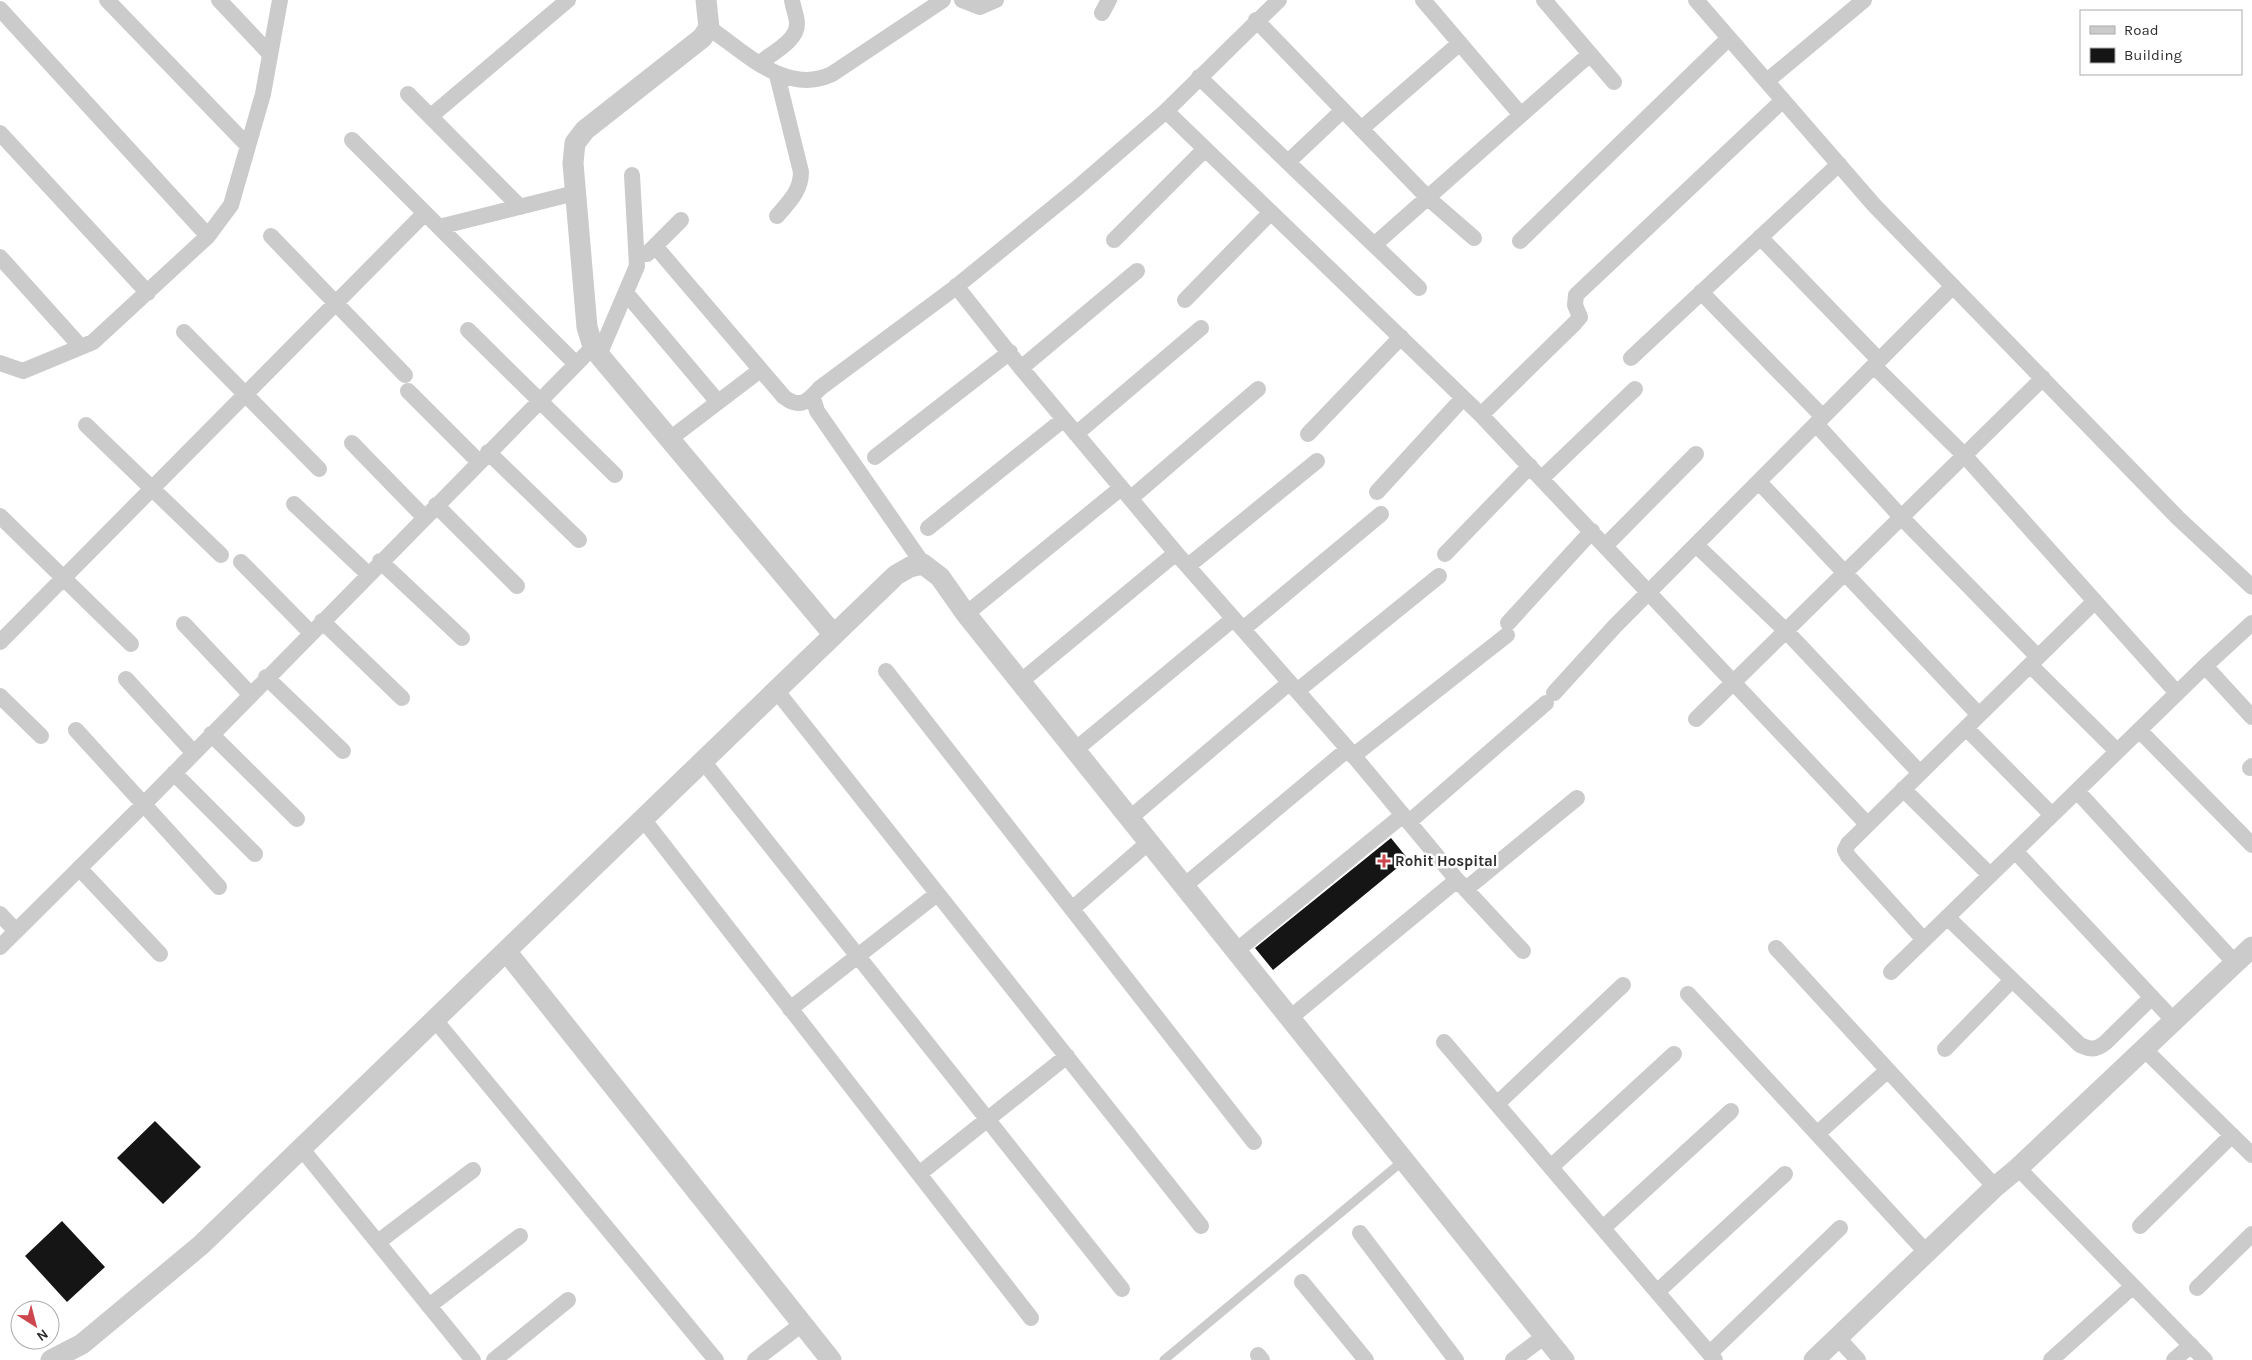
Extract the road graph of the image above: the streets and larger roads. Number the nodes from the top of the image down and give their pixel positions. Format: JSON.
{"nodes":[{"id":1,"x":107,"y":0,"type":"edge"},
{"id":2,"x":219,"y":0,"type":"edge"},
{"id":3,"x":280,"y":0,"type":"edge"},
{"id":4,"x":568,"y":0,"type":"edge"},
{"id":5,"x":706,"y":0,"type":"edge"},
{"id":6,"x":792,"y":0,"type":"edge"},
{"id":7,"x":943,"y":0,"type":"edge"},
{"id":8,"x":962,"y":0,"type":"edge"},
{"id":9,"x":996,"y":0,"type":"edge"},
{"id":10,"x":1423,"y":0,"type":"edge"},
{"id":11,"x":1544,"y":0,"type":"edge"},
{"id":12,"x":1696,"y":0,"type":"edge"},
{"id":13,"x":1864,"y":0,"type":"edge"},
{"id":14,"x":1271,"y":2,"type":"edge"},
{"id":15,"x":4,"y":8,"type":"edge"},
{"id":16,"x":1256,"y":20,"type":"junction"},
{"id":17,"x":709,"y":28,"type":"junction"},
{"id":18,"x":1729,"y":38,"type":"junction"},
{"id":19,"x":1460,"y":43,"type":"junction"},
{"id":20,"x":270,"y":54,"type":"junction"},
{"id":21,"x":1590,"y":54,"type":"junction"},
{"id":22,"x":760,"y":63,"type":"junction"},
{"id":23,"x":776,"y":74,"type":"junction"},
{"id":24,"x":1200,"y":77,"type":"junction"},
{"id":25,"x":1767,"y":81,"type":"junction"},
{"id":26,"x":1614,"y":82,"type":"dead end"},
{"id":27,"x":408,"y":94,"type":"dead end"},
{"id":28,"x":1783,"y":100,"type":"junction"},
{"id":29,"x":1343,"y":110,"type":"junction"},
{"id":30,"x":1166,"y":111,"type":"junction"},
{"id":31,"x":1521,"y":115,"type":"junction"},
{"id":32,"x":431,"y":116,"type":"junction"},
{"id":33,"x":1361,"y":129,"type":"junction"},
{"id":34,"x":0,"y":133,"type":"edge"},
{"id":35,"x":352,"y":140,"type":"dead end"},
{"id":36,"x":248,"y":146,"type":"junction"},
{"id":37,"x":1205,"y":149,"type":"junction"},
{"id":38,"x":1288,"y":162,"type":"junction"},
{"id":39,"x":1839,"y":164,"type":"junction"},
{"id":40,"x":632,"y":175,"type":"dead end"},
{"id":41,"x":575,"y":193,"type":"junction"},
{"id":42,"x":1428,"y":198,"type":"junction"},
{"id":43,"x":520,"y":207,"type":"junction"},
{"id":44,"x":1271,"y":212,"type":"junction"},
{"id":45,"x":424,"y":213,"type":"junction"},
{"id":46,"x":777,"y":216,"type":"dead end"},
{"id":47,"x":681,"y":220,"type":"dead end"},
{"id":48,"x":439,"y":227,"type":"junction"},
{"id":49,"x":208,"y":236,"type":"junction"},
{"id":50,"x":271,"y":236,"type":"dead end"},
{"id":51,"x":1760,"y":237,"type":"junction"},
{"id":52,"x":1474,"y":238,"type":"dead end"},
{"id":53,"x":1114,"y":240,"type":"dead end"},
{"id":54,"x":1520,"y":241,"type":"dead end"},
{"id":55,"x":1374,"y":245,"type":"junction"},
{"id":56,"x":655,"y":246,"type":"junction"},
{"id":57,"x":0,"y":256,"type":"edge"},
{"id":58,"x":637,"y":266,"type":"junction"},
{"id":59,"x":1137,"y":271,"type":"dead end"},
{"id":60,"x":956,"y":286,"type":"junction"},
{"id":61,"x":1953,"y":286,"type":"junction"},
{"id":62,"x":1419,"y":288,"type":"dead end"},
{"id":63,"x":1702,"y":292,"type":"junction"},
{"id":64,"x":148,"y":293,"type":"junction"},
{"id":65,"x":626,"y":293,"type":"junction"},
{"id":66,"x":1185,"y":300,"type":"dead end"},
{"id":67,"x":336,"y":303,"type":"junction"},
{"id":68,"x":1201,"y":328,"type":"dead end"},
{"id":69,"x":468,"y":330,"type":"dead end"},
{"id":70,"x":184,"y":332,"type":"dead end"},
{"id":71,"x":1401,"y":338,"type":"junction"},
{"id":72,"x":81,"y":347,"type":"junction"},
{"id":73,"x":596,"y":351,"type":"junction"},
{"id":74,"x":1010,"y":352,"type":"junction"},
{"id":75,"x":1631,"y":358,"type":"dead end"},
{"id":76,"x":0,"y":363,"type":"edge"},
{"id":77,"x":1876,"y":363,"type":"junction"},
{"id":78,"x":576,"y":364,"type":"junction"},
{"id":79,"x":1021,"y":368,"type":"junction"},
{"id":80,"x":759,"y":371,"type":"junction"},
{"id":81,"x":2043,"y":378,"type":"junction"},
{"id":82,"x":1258,"y":389,"type":"dead end"},
{"id":83,"x":1635,"y":389,"type":"dead end"},
{"id":84,"x":245,"y":394,"type":"junction"},
{"id":85,"x":813,"y":398,"type":"junction"},
{"id":86,"x":1463,"y":398,"type":"junction"},
{"id":87,"x":540,"y":399,"type":"junction"},
{"id":88,"x":718,"y":402,"type":"junction"},
{"id":89,"x":1481,"y":415,"type":"junction"},
{"id":90,"x":1064,"y":419,"type":"junction"},
{"id":91,"x":1819,"y":421,"type":"junction"},
{"id":92,"x":86,"y":425,"type":"dead end"},
{"id":93,"x":1076,"y":434,"type":"junction"},
{"id":94,"x":1308,"y":434,"type":"dead end"},
{"id":95,"x":670,"y":438,"type":"junction"},
{"id":96,"x":352,"y":442,"type":"dead end"},
{"id":97,"x":1696,"y":454,"type":"dead end"},
{"id":98,"x":483,"y":456,"type":"junction"},
{"id":99,"x":1965,"y":456,"type":"junction"},
{"id":100,"x":875,"y":457,"type":"dead end"},
{"id":101,"x":1317,"y":461,"type":"dead end"},
{"id":102,"x":319,"y":468,"type":"dead end"},
{"id":103,"x":1536,"y":472,"type":"junction"},
{"id":104,"x":615,"y":475,"type":"dead end"},
{"id":105,"x":1759,"y":482,"type":"junction"},
{"id":106,"x":152,"y":488,"type":"junction"},
{"id":107,"x":1377,"y":492,"type":"dead end"},
{"id":108,"x":1126,"y":493,"type":"junction"},
{"id":109,"x":294,"y":504,"type":"dead end"},
{"id":110,"x":436,"y":504,"type":"junction"},
{"id":111,"x":1381,"y":514,"type":"dead end"},
{"id":112,"x":0,"y":516,"type":"edge"},
{"id":113,"x":424,"y":517,"type":"junction"},
{"id":114,"x":1902,"y":518,"type":"junction"},
{"id":115,"x":928,"y":528,"type":"dead end"},
{"id":116,"x":1592,"y":531,"type":"junction"},
{"id":117,"x":579,"y":540,"type":"dead end"},
{"id":118,"x":1696,"y":545,"type":"junction"},
{"id":119,"x":1605,"y":546,"type":"junction"},
{"id":120,"x":1176,"y":553,"type":"junction"},
{"id":121,"x":1445,"y":554,"type":"dead end"},
{"id":122,"x":220,"y":555,"type":"dead end"},
{"id":123,"x":380,"y":561,"type":"junction"},
{"id":124,"x":241,"y":562,"type":"dead end"},
{"id":125,"x":923,"y":564,"type":"junction"},
{"id":126,"x":1188,"y":566,"type":"junction"},
{"id":127,"x":368,"y":574,"type":"junction"},
{"id":128,"x":1845,"y":574,"type":"junction"},
{"id":129,"x":1438,"y":576,"type":"dead end"},
{"id":130,"x":63,"y":578,"type":"junction"},
{"id":131,"x":517,"y":586,"type":"dead end"},
{"id":132,"x":2252,"y":587,"type":"edge"},
{"id":133,"x":1649,"y":593,"type":"junction"},
{"id":134,"x":2095,"y":601,"type":"junction"},
{"id":135,"x":966,"y":614,"type":"junction"},
{"id":136,"x":2252,"y":623,"type":"edge"},
{"id":137,"x":184,"y":624,"type":"dead end"},
{"id":138,"x":1238,"y":624,"type":"junction"},
{"id":139,"x":316,"y":626,"type":"junction"},
{"id":140,"x":1786,"y":631,"type":"junction"},
{"id":141,"x":834,"y":635,"type":"junction"},
{"id":142,"x":462,"y":638,"type":"dead end"},
{"id":143,"x":0,"y":642,"type":"edge"},
{"id":144,"x":130,"y":644,"type":"dead end"},
{"id":145,"x":2034,"y":661,"type":"junction"},
{"id":146,"x":2204,"y":666,"type":"junction"},
{"id":147,"x":886,"y":671,"type":"dead end"},
{"id":148,"x":266,"y":677,"type":"junction"},
{"id":149,"x":126,"y":679,"type":"dead end"},
{"id":150,"x":1020,"y":682,"type":"junction"},
{"id":151,"x":1734,"y":683,"type":"junction"},
{"id":152,"x":1293,"y":687,"type":"junction"},
{"id":153,"x":776,"y":690,"type":"junction"},
{"id":154,"x":2177,"y":693,"type":"junction"},
{"id":155,"x":250,"y":694,"type":"junction"},
{"id":156,"x":0,"y":696,"type":"edge"},
{"id":157,"x":402,"y":698,"type":"dead end"},
{"id":158,"x":1979,"y":714,"type":"junction"},
{"id":159,"x":2252,"y":717,"type":"edge"},
{"id":160,"x":1696,"y":719,"type":"dead end"},
{"id":161,"x":1966,"y":728,"type":"junction"},
{"id":162,"x":76,"y":730,"type":"dead end"},
{"id":163,"x":2139,"y":730,"type":"junction"},
{"id":164,"x":211,"y":734,"type":"junction"},
{"id":165,"x":41,"y":736,"type":"dead end"},
{"id":166,"x":343,"y":750,"type":"dead end"},
{"id":167,"x":1075,"y":750,"type":"junction"},
{"id":168,"x":194,"y":752,"type":"junction"},
{"id":169,"x":1350,"y":752,"type":"junction"},
{"id":170,"x":2117,"y":752,"type":"junction"},
{"id":171,"x":703,"y":761,"type":"junction"},
{"id":172,"x":174,"y":773,"type":"junction"},
{"id":173,"x":1920,"y":773,"type":"junction"},
{"id":174,"x":1903,"y":789,"type":"junction"},
{"id":175,"x":2076,"y":791,"type":"junction"},
{"id":176,"x":1577,"y":798,"type":"dead end"},
{"id":177,"x":144,"y":804,"type":"junction"},
{"id":178,"x":2052,"y":815,"type":"junction"},
{"id":179,"x":1130,"y":818,"type":"junction"},
{"id":180,"x":297,"y":819,"type":"dead end"},
{"id":181,"x":643,"y":819,"type":"junction"},
{"id":182,"x":1406,"y":819,"type":"junction"},
{"id":183,"x":1868,"y":824,"type":"junction"},
{"id":184,"x":1148,"y":842,"type":"junction"},
{"id":185,"x":2252,"y":845,"type":"edge"},
{"id":186,"x":2015,"y":851,"type":"junction"},
{"id":187,"x":255,"y":854,"type":"dead end"},
{"id":188,"x":79,"y":868,"type":"junction"},
{"id":189,"x":1990,"y":875,"type":"junction"},
{"id":190,"x":1462,"y":884,"type":"junction"},
{"id":191,"x":219,"y":886,"type":"dead end"},
{"id":192,"x":1184,"y":886,"type":"junction"},
{"id":193,"x":938,"y":894,"type":"junction"},
{"id":194,"x":1072,"y":908,"type":"junction"},
{"id":195,"x":0,"y":914,"type":"edge"},
{"id":196,"x":1947,"y":917,"type":"junction"},
{"id":197,"x":16,"y":931,"type":"junction"},
{"id":198,"x":1924,"y":940,"type":"junction"},
{"id":199,"x":0,"y":947,"type":"edge"},
{"id":200,"x":2252,"y":947,"type":"edge"},
{"id":201,"x":1776,"y":948,"type":"dead end"},
{"id":202,"x":506,"y":950,"type":"junction"},
{"id":203,"x":1523,"y":950,"type":"dead end"},
{"id":204,"x":1236,"y":951,"type":"junction"},
{"id":205,"x":160,"y":954,"type":"dead end"},
{"id":206,"x":858,"y":956,"type":"junction"},
{"id":207,"x":2235,"y":963,"type":"junction"},
{"id":208,"x":1891,"y":972,"type":"dead end"},
{"id":209,"x":2012,"y":980,"type":"junction"},
{"id":210,"x":1623,"y":985,"type":"dead end"},
{"id":211,"x":1688,"y":994,"type":"dead end"},
{"id":212,"x":2152,"y":997,"type":"junction"},
{"id":213,"x":790,"y":1009,"type":"junction"},
{"id":214,"x":1290,"y":1018,"type":"junction"},
{"id":215,"x":435,"y":1020,"type":"junction"},
{"id":216,"x":2174,"y":1021,"type":"junction"},
{"id":217,"x":1444,"y":1042,"type":"dead end"},
{"id":218,"x":1945,"y":1049,"type":"dead end"},
{"id":219,"x":2144,"y":1049,"type":"junction"},
{"id":220,"x":1674,"y":1054,"type":"dead end"},
{"id":221,"x":1067,"y":1056,"type":"junction"},
{"id":222,"x":1888,"y":1070,"type":"junction"},
{"id":223,"x":1497,"y":1104,"type":"junction"},
{"id":224,"x":1731,"y":1111,"type":"dead end"},
{"id":225,"x":988,"y":1119,"type":"junction"},
{"id":226,"x":1817,"y":1134,"type":"junction"},
{"id":227,"x":2232,"y":1135,"type":"junction"},
{"id":228,"x":1254,"y":1142,"type":"dead end"},
{"id":229,"x":302,"y":1148,"type":"junction"},
{"id":230,"x":2252,"y":1155,"type":"edge"},
{"id":231,"x":1550,"y":1167,"type":"junction"},
{"id":232,"x":2018,"y":1168,"type":"junction"},
{"id":233,"x":473,"y":1170,"type":"dead end"},
{"id":234,"x":919,"y":1174,"type":"junction"},
{"id":235,"x":1785,"y":1174,"type":"dead end"},
{"id":236,"x":1995,"y":1186,"type":"junction"},
{"id":237,"x":1201,"y":1226,"type":"dead end"},
{"id":238,"x":2140,"y":1226,"type":"dead end"},
{"id":239,"x":1603,"y":1228,"type":"junction"},
{"id":240,"x":1840,"y":1228,"type":"dead end"},
{"id":241,"x":1360,"y":1233,"type":"dead end"},
{"id":242,"x":2252,"y":1234,"type":"edge"},
{"id":243,"x":520,"y":1236,"type":"dead end"},
{"id":244,"x":378,"y":1242,"type":"junction"},
{"id":245,"x":1926,"y":1252,"type":"junction"},
{"id":246,"x":1302,"y":1282,"type":"dead end"},
{"id":247,"x":2133,"y":1286,"type":"junction"},
{"id":248,"x":1122,"y":1288,"type":"dead end"},
{"id":249,"x":2197,"y":1288,"type":"dead end"},
{"id":250,"x":1657,"y":1292,"type":"junction"},
{"id":251,"x":568,"y":1300,"type":"dead end"},
{"id":252,"x":429,"y":1306,"type":"junction"},
{"id":253,"x":1031,"y":1318,"type":"dead end"},
{"id":254,"x":802,"y":1324,"type":"junction"},
{"id":255,"x":1545,"y":1336,"type":"junction"},
{"id":256,"x":1838,"y":1338,"type":"junction"},
{"id":257,"x":2191,"y":1345,"type":"junction"},
{"id":258,"x":1712,"y":1357,"type":"edge"},
{"id":259,"x":51,"y":1360,"type":"edge"},
{"id":260,"x":473,"y":1360,"type":"edge"},
{"id":261,"x":494,"y":1360,"type":"edge"},
{"id":262,"x":716,"y":1360,"type":"edge"},
{"id":263,"x":755,"y":1360,"type":"edge"},
{"id":264,"x":831,"y":1360,"type":"edge"},
{"id":265,"x":1366,"y":1360,"type":"edge"},
{"id":266,"x":1456,"y":1360,"type":"edge"},
{"id":267,"x":1513,"y":1360,"type":"edge"},
{"id":268,"x":1564,"y":1360,"type":"edge"},
{"id":269,"x":1814,"y":1360,"type":"edge"},
{"id":270,"x":1858,"y":1360,"type":"edge"},
{"id":271,"x":2051,"y":1360,"type":"edge"},
{"id":272,"x":2174,"y":1360,"type":"edge"},
{"id":273,"x":2205,"y":1360,"type":"edge"}],
"edges":[{"from":1,"to":36,"type":"street"},
{"from":2,"to":20,"type":"street"},
{"from":3,"to":20,"type":"street"},
{"from":4,"to":32,"type":"street"},
{"from":5,"to":17,"type":"street"},
{"from":6,"to":22,"type":"street"},
{"from":7,"to":23,"type":"street"},
{"from":8,"to":9,"type":"street"},
{"from":10,"to":19,"type":"street"},
{"from":11,"to":21,"type":"street"},
{"from":12,"to":18,"type":"street"},
{"from":13,"to":25,"type":"street"},
{"from":14,"to":16,"type":"street"},
{"from":15,"to":49,"type":"street"},
{"from":16,"to":24,"type":"street"},
{"from":16,"to":29,"type":"street"},
{"from":17,"to":22,"type":"street"},
{"from":17,"to":41,"type":"street"},
{"from":18,"to":25,"type":"street"},
{"from":18,"to":54,"type":"street"},
{"from":19,"to":31,"type":"street"},
{"from":19,"to":33,"type":"street"},
{"from":20,"to":36,"type":"street"},
{"from":21,"to":26,"type":"street"},
{"from":21,"to":31,"type":"street"},
{"from":22,"to":23,"type":"street"},
{"from":23,"to":46,"type":"street"},
{"from":24,"to":30,"type":"street"},
{"from":24,"to":38,"type":"street"},
{"from":25,"to":28,"type":"street"},
{"from":27,"to":32,"type":"street"},
{"from":28,"to":39,"type":"street"},
{"from":28,"to":89,"type":"street"},
{"from":29,"to":33,"type":"street"},
{"from":29,"to":38,"type":"street"},
{"from":30,"to":37,"type":"street"},
{"from":30,"to":60,"type":"street"},
{"from":31,"to":42,"type":"street"},
{"from":32,"to":43,"type":"street"},
{"from":33,"to":42,"type":"street"},
{"from":34,"to":64,"type":"street"},
{"from":35,"to":45,"type":"street"},
{"from":36,"to":49,"type":"street"},
{"from":37,"to":44,"type":"street"},
{"from":37,"to":53,"type":"street"},
{"from":38,"to":55,"type":"street"},
{"from":39,"to":51,"type":"street"},
{"from":39,"to":61,"type":"street"},
{"from":40,"to":58,"type":"street"},
{"from":41,"to":43,"type":"street"},
{"from":41,"to":73,"type":"street"},
{"from":42,"to":52,"type":"street"},
{"from":42,"to":55,"type":"street"},
{"from":43,"to":48,"type":"street"},
{"from":44,"to":66,"type":"street"},
{"from":44,"to":71,"type":"street"},
{"from":45,"to":48,"type":"street"},
{"from":45,"to":67,"type":"street"},
{"from":47,"to":56,"type":"street"},
{"from":48,"to":78,"type":"street"},
{"from":49,"to":64,"type":"street"},
{"from":50,"to":67,"type":"street"},
{"from":51,"to":63,"type":"street"},
{"from":51,"to":77,"type":"street"},
{"from":55,"to":62,"type":"street"},
{"from":56,"to":58,"type":"street"},
{"from":56,"to":80,"type":"street"},
{"from":57,"to":72,"type":"street"},
{"from":58,"to":65,"type":"street"},
{"from":59,"to":79,"type":"street"},
{"from":60,"to":74,"type":"street"},
{"from":60,"to":85,"type":"street"},
{"from":61,"to":77,"type":"street"},
{"from":61,"to":81,"type":"street"},
{"from":63,"to":75,"type":"street"},
{"from":63,"to":91,"type":"street"},
{"from":64,"to":72,"type":"street"},
{"from":65,"to":73,"type":"street"},
{"from":65,"to":88,"type":"street"},
{"from":67,"to":84,"type":"street"},
{"from":67,"to":98,"type":"street"},
{"from":68,"to":93,"type":"street"},
{"from":69,"to":87,"type":"street"},
{"from":70,"to":84,"type":"street"},
{"from":71,"to":86,"type":"street"},
{"from":71,"to":94,"type":"street"},
{"from":72,"to":76,"type":"street"},
{"from":73,"to":78,"type":"street"},
{"from":73,"to":95,"type":"street"},
{"from":74,"to":79,"type":"street"},
{"from":74,"to":100,"type":"street"},
{"from":77,"to":91,"type":"street"},
{"from":77,"to":99,"type":"street"},
{"from":78,"to":87,"type":"street"},
{"from":79,"to":90,"type":"street"},
{"from":80,"to":85,"type":"street"},
{"from":80,"to":88,"type":"street"},
{"from":81,"to":99,"type":"street"},
{"from":81,"to":132,"type":"street"},
{"from":82,"to":108,"type":"street"},
{"from":83,"to":103,"type":"street"},
{"from":84,"to":102,"type":"street"},
{"from":84,"to":106,"type":"street"},
{"from":85,"to":125,"type":"street"},
{"from":86,"to":89,"type":"street"},
{"from":86,"to":107,"type":"street"},
{"from":87,"to":98,"type":"street"},
{"from":87,"to":104,"type":"street"},
{"from":88,"to":95,"type":"street"},
{"from":89,"to":103,"type":"street"},
{"from":90,"to":93,"type":"street"},
{"from":90,"to":115,"type":"street"},
{"from":91,"to":105,"type":"street"},
{"from":91,"to":114,"type":"street"},
{"from":92,"to":106,"type":"street"},
{"from":93,"to":108,"type":"street"},
{"from":95,"to":141,"type":"street"},
{"from":96,"to":113,"type":"street"},
{"from":97,"to":119,"type":"street"},
{"from":98,"to":110,"type":"street"},
{"from":98,"to":117,"type":"street"},
{"from":99,"to":114,"type":"street"},
{"from":99,"to":134,"type":"street"},
{"from":101,"to":126,"type":"street"},
{"from":103,"to":116,"type":"street"},
{"from":103,"to":121,"type":"street"},
{"from":105,"to":118,"type":"street"},
{"from":105,"to":128,"type":"street"},
{"from":106,"to":122,"type":"street"},
{"from":106,"to":130,"type":"street"},
{"from":108,"to":120,"type":"street"},
{"from":108,"to":135,"type":"street"},
{"from":109,"to":127,"type":"street"},
{"from":110,"to":113,"type":"street"},
{"from":110,"to":131,"type":"street"},
{"from":111,"to":138,"type":"street"},
{"from":112,"to":130,"type":"street"},
{"from":113,"to":123,"type":"street"},
{"from":114,"to":128,"type":"street"},
{"from":114,"to":145,"type":"street"},
{"from":116,"to":119,"type":"street"},
{"from":116,"to":169,"type":"street"},
{"from":118,"to":133,"type":"street"},
{"from":118,"to":140,"type":"street"},
{"from":119,"to":133,"type":"street"},
{"from":120,"to":126,"type":"street"},
{"from":120,"to":150,"type":"street"},
{"from":123,"to":127,"type":"street"},
{"from":123,"to":142,"type":"street"},
{"from":124,"to":139,"type":"street"},
{"from":125,"to":135,"type":"street"},
{"from":125,"to":141,"type":"street"},
{"from":126,"to":138,"type":"street"},
{"from":127,"to":139,"type":"street"},
{"from":128,"to":140,"type":"street"},
{"from":128,"to":158,"type":"street"},
{"from":129,"to":152,"type":"street"},
{"from":130,"to":143,"type":"street"},
{"from":130,"to":144,"type":"street"},
{"from":133,"to":151,"type":"street"},
{"from":133,"to":182,"type":"street"},
{"from":134,"to":145,"type":"street"},
{"from":134,"to":154,"type":"street"},
{"from":135,"to":150,"type":"street"},
{"from":136,"to":146,"type":"street"},
{"from":137,"to":155,"type":"street"},
{"from":138,"to":152,"type":"street"},
{"from":138,"to":167,"type":"street"},
{"from":139,"to":148,"type":"street"},
{"from":139,"to":157,"type":"street"},
{"from":140,"to":151,"type":"street"},
{"from":140,"to":173,"type":"street"},
{"from":141,"to":153,"type":"street"},
{"from":145,"to":158,"type":"street"},
{"from":145,"to":170,"type":"street"},
{"from":146,"to":154,"type":"street"},
{"from":146,"to":159,"type":"street"},
{"from":147,"to":194,"type":"street"},
{"from":148,"to":155,"type":"street"},
{"from":148,"to":166,"type":"street"},
{"from":149,"to":168,"type":"street"},
{"from":150,"to":167,"type":"street"},
{"from":151,"to":160,"type":"street"},
{"from":151,"to":183,"type":"street"},
{"from":152,"to":169,"type":"street"},
{"from":152,"to":179,"type":"street"},
{"from":153,"to":171,"type":"street"},
{"from":153,"to":193,"type":"street"},
{"from":154,"to":163,"type":"street"},
{"from":155,"to":164,"type":"street"},
{"from":156,"to":165,"type":"street"},
{"from":158,"to":161,"type":"street"},
{"from":161,"to":173,"type":"street"},
{"from":161,"to":178,"type":"street"},
{"from":162,"to":177,"type":"street"},
{"from":163,"to":170,"type":"street"},
{"from":163,"to":185,"type":"street"},
{"from":164,"to":168,"type":"street"},
{"from":164,"to":180,"type":"street"},
{"from":167,"to":179,"type":"street"},
{"from":168,"to":172,"type":"street"},
{"from":169,"to":182,"type":"street"},
{"from":169,"to":192,"type":"street"},
{"from":170,"to":175,"type":"street"},
{"from":171,"to":181,"type":"street"},
{"from":171,"to":206,"type":"street"},
{"from":172,"to":177,"type":"street"},
{"from":172,"to":187,"type":"street"},
{"from":173,"to":174,"type":"street"},
{"from":174,"to":183,"type":"street"},
{"from":174,"to":189,"type":"street"},
{"from":175,"to":178,"type":"street"},
{"from":175,"to":207,"type":"street"},
{"from":176,"to":190,"type":"street"},
{"from":177,"to":188,"type":"street"},
{"from":177,"to":191,"type":"street"},
{"from":178,"to":186,"type":"street"},
{"from":179,"to":184,"type":"street"},
{"from":181,"to":202,"type":"street"},
{"from":181,"to":213,"type":"street"},
{"from":182,"to":190,"type":"street"},
{"from":182,"to":204,"type":"street"},
{"from":183,"to":198,"type":"street"},
{"from":184,"to":192,"type":"street"},
{"from":184,"to":194,"type":"street"},
{"from":186,"to":189,"type":"street"},
{"from":186,"to":212,"type":"street"},
{"from":188,"to":197,"type":"street"},
{"from":188,"to":205,"type":"street"},
{"from":189,"to":196,"type":"street"},
{"from":190,"to":203,"type":"street"},
{"from":190,"to":214,"type":"street"},
{"from":192,"to":204,"type":"street"},
{"from":193,"to":206,"type":"street"},
{"from":193,"to":221,"type":"street"},
{"from":194,"to":228,"type":"street"},
{"from":195,"to":197,"type":"street"},
{"from":196,"to":198,"type":"street"},
{"from":196,"to":209,"type":"street"},
{"from":197,"to":199,"type":"street"},
{"from":198,"to":208,"type":"street"},
{"from":200,"to":207,"type":"street"},
{"from":201,"to":222,"type":"street"},
{"from":202,"to":215,"type":"street"},
{"from":202,"to":254,"type":"street"},
{"from":204,"to":214,"type":"street"},
{"from":206,"to":213,"type":"street"},
{"from":206,"to":225,"type":"street"},
{"from":207,"to":216,"type":"street"},
{"from":209,"to":212,"type":"street"},
{"from":209,"to":218,"type":"street"},
{"from":210,"to":223,"type":"street"},
{"from":211,"to":226,"type":"street"},
{"from":212,"to":216,"type":"street"},
{"from":213,"to":234,"type":"street"},
{"from":214,"to":255,"type":"street"},
{"from":215,"to":229,"type":"street"},
{"from":215,"to":262,"type":"street"},
{"from":216,"to":219,"type":"street"},
{"from":217,"to":223,"type":"street"},
{"from":219,"to":227,"type":"street"},
{"from":219,"to":232,"type":"street"},
{"from":220,"to":231,"type":"street"},
{"from":221,"to":225,"type":"street"},
{"from":221,"to":237,"type":"street"},
{"from":222,"to":226,"type":"street"},
{"from":222,"to":236,"type":"street"},
{"from":223,"to":231,"type":"street"},
{"from":224,"to":239,"type":"street"},
{"from":225,"to":234,"type":"street"},
{"from":225,"to":248,"type":"street"},
{"from":226,"to":245,"type":"street"},
{"from":227,"to":230,"type":"street"},
{"from":227,"to":238,"type":"street"},
{"from":229,"to":244,"type":"street"},
{"from":229,"to":259,"type":"street"},
{"from":231,"to":239,"type":"street"},
{"from":232,"to":236,"type":"street"},
{"from":232,"to":247,"type":"street"},
{"from":233,"to":244,"type":"street"},
{"from":234,"to":253,"type":"street"},
{"from":235,"to":250,"type":"street"},
{"from":236,"to":245,"type":"street"},
{"from":239,"to":250,"type":"street"},
{"from":240,"to":258,"type":"street"},
{"from":241,"to":266,"type":"street"},
{"from":242,"to":249,"type":"street"},
{"from":243,"to":252,"type":"street"},
{"from":244,"to":252,"type":"street"},
{"from":245,"to":256,"type":"street"},
{"from":246,"to":265,"type":"street"},
{"from":247,"to":257,"type":"street"},
{"from":247,"to":271,"type":"street"},
{"from":250,"to":258,"type":"street"},
{"from":251,"to":261,"type":"street"},
{"from":252,"to":260,"type":"street"},
{"from":254,"to":263,"type":"street"},
{"from":254,"to":264,"type":"street"},
{"from":255,"to":267,"type":"street"},
{"from":255,"to":268,"type":"street"},
{"from":256,"to":269,"type":"street"},
{"from":256,"to":270,"type":"street"},
{"from":257,"to":272,"type":"street"},
{"from":257,"to":273,"type":"street"}]}
